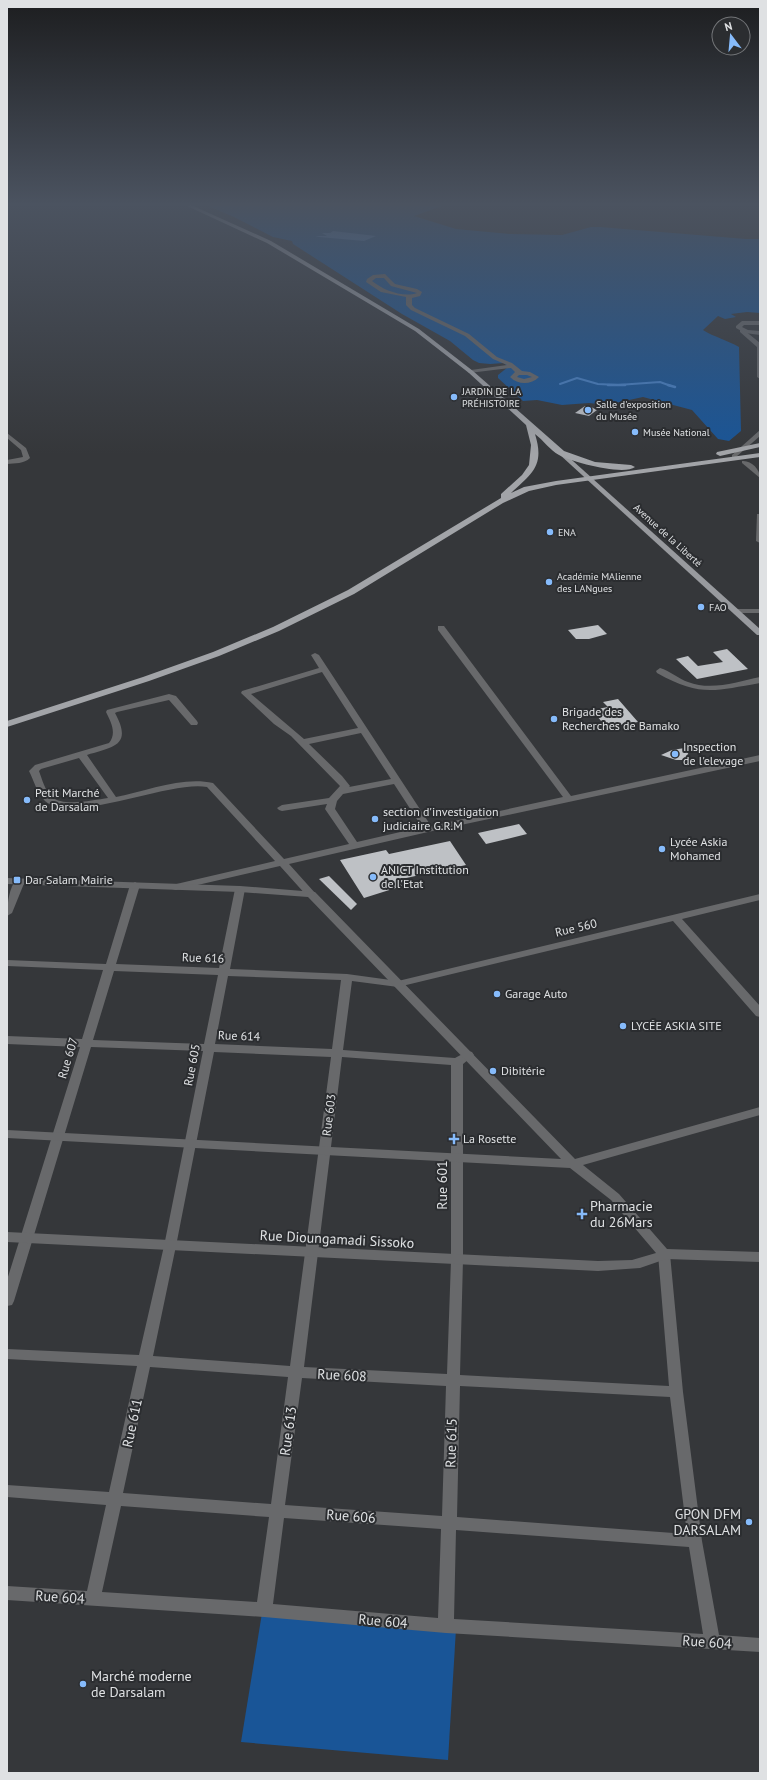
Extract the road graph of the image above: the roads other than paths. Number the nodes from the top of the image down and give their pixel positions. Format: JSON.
{"nodes":[{"id":1,"x":347,"y":288,"type":"edge"},
{"id":2,"x":376,"y":288,"type":"edge"},
{"id":3,"x":408,"y":288,"type":"edge"},
{"id":4,"x":410,"y":297,"type":"junction"},
{"id":5,"x":760,"y":323,"type":"edge"},
{"id":6,"x":742,"y":331,"type":"junction"},
{"id":7,"x":760,"y":333,"type":"edge"},
{"id":8,"x":760,"y":346,"type":"edge"},
{"id":9,"x":512,"y":366,"type":"junction"},
{"id":10,"x":471,"y":372,"type":"junction"},
{"id":11,"x":520,"y":373,"type":"dead end"},
{"id":12,"x":760,"y":377,"type":"edge"},
{"id":13,"x":528,"y":424,"type":"junction"},
{"id":14,"x":760,"y":432,"type":"edge"},
{"id":15,"x":7,"y":435,"type":"edge"},
{"id":16,"x":760,"y":445,"type":"edge"},
{"id":17,"x":741,"y":449,"type":"junction"},
{"id":18,"x":760,"y":451,"type":"edge"},
{"id":19,"x":561,"y":453,"type":"junction"},
{"id":20,"x":760,"y":455,"type":"edge"},
{"id":21,"x":735,"y":457,"type":"junction"},
{"id":22,"x":7,"y":462,"type":"edge"},
{"id":23,"x":744,"y":462,"type":"junction"},
{"id":24,"x":760,"y":463,"type":"edge"},
{"id":25,"x":760,"y":476,"type":"edge"},
{"id":26,"x":500,"y":501,"type":"junction"},
{"id":27,"x":760,"y":516,"type":"edge"},
{"id":28,"x":760,"y":541,"type":"edge"},
{"id":29,"x":737,"y":611,"type":"junction"},
{"id":30,"x":760,"y":611,"type":"edge"},
{"id":31,"x":440,"y":628,"type":"dead end"},
{"id":32,"x":759,"y":631,"type":"edge"},
{"id":33,"x":315,"y":655,"type":"dead end"},
{"id":34,"x":324,"y":669,"type":"junction"},
{"id":35,"x":660,"y":670,"type":"dead end"},
{"id":36,"x":760,"y":680,"type":"edge"},
{"id":37,"x":194,"y":723,"type":"dead end"},
{"id":38,"x":7,"y":724,"type":"edge"},
{"id":39,"x":364,"y":730,"type":"junction"},
{"id":40,"x":303,"y":742,"type":"junction"},
{"id":41,"x":81,"y":754,"type":"junction"},
{"id":42,"x":760,"y":758,"type":"edge"},
{"id":43,"x":397,"y":781,"type":"junction"},
{"id":44,"x":343,"y":791,"type":"junction"},
{"id":45,"x":569,"y":799,"type":"junction"},
{"id":46,"x":114,"y":800,"type":"junction"},
{"id":47,"x":332,"y":800,"type":"junction"},
{"id":48,"x":282,"y":808,"type":"dead end"},
{"id":49,"x":428,"y":829,"type":"junction"},
{"id":50,"x":355,"y":846,"type":"junction"},
{"id":51,"x":282,"y":863,"type":"junction"},
{"id":52,"x":7,"y":881,"type":"edge"},
{"id":53,"x":20,"y":881,"type":"junction"},
{"id":54,"x":135,"y":885,"type":"junction"},
{"id":55,"x":176,"y":887,"type":"junction"},
{"id":56,"x":240,"y":889,"type":"junction"},
{"id":57,"x":311,"y":894,"type":"junction"},
{"id":58,"x":760,"y":897,"type":"edge"},
{"id":59,"x":7,"y":913,"type":"edge"},
{"id":60,"x":675,"y":918,"type":"junction"},
{"id":61,"x":7,"y":963,"type":"edge"},
{"id":62,"x":109,"y":967,"type":"junction"},
{"id":63,"x":224,"y":972,"type":"junction"},
{"id":64,"x":347,"y":977,"type":"junction"},
{"id":65,"x":398,"y":984,"type":"junction"},
{"id":66,"x":760,"y":1013,"type":"edge"},
{"id":67,"x":7,"y":1040,"type":"edge"},
{"id":68,"x":86,"y":1044,"type":"junction"},
{"id":69,"x":209,"y":1048,"type":"junction"},
{"id":70,"x":337,"y":1053,"type":"junction"},
{"id":71,"x":468,"y":1055,"type":"junction"},
{"id":72,"x":457,"y":1062,"type":"junction"},
{"id":73,"x":760,"y":1111,"type":"edge"},
{"id":74,"x":7,"y":1134,"type":"edge"},
{"id":75,"x":57,"y":1137,"type":"junction"},
{"id":76,"x":190,"y":1144,"type":"junction"},
{"id":77,"x":325,"y":1151,"type":"junction"},
{"id":78,"x":457,"y":1158,"type":"junction"},
{"id":79,"x":573,"y":1164,"type":"junction"},
{"id":80,"x":7,"y":1237,"type":"edge"},
{"id":81,"x":26,"y":1238,"type":"junction"},
{"id":82,"x":170,"y":1246,"type":"junction"},
{"id":83,"x":312,"y":1253,"type":"junction"},
{"id":84,"x":664,"y":1254,"type":"junction"},
{"id":85,"x":760,"y":1257,"type":"edge"},
{"id":86,"x":457,"y":1260,"type":"junction"},
{"id":87,"x":7,"y":1301,"type":"edge"},
{"id":88,"x":7,"y":1354,"type":"edge"},
{"id":89,"x":145,"y":1361,"type":"junction"},
{"id":90,"x":296,"y":1372,"type":"junction"},
{"id":91,"x":453,"y":1380,"type":"junction"},
{"id":92,"x":676,"y":1392,"type":"junction"},
{"id":93,"x":7,"y":1491,"type":"edge"},
{"id":94,"x":115,"y":1498,"type":"junction"},
{"id":95,"x":277,"y":1511,"type":"junction"},
{"id":96,"x":449,"y":1523,"type":"junction"},
{"id":97,"x":695,"y":1541,"type":"junction"},
{"id":98,"x":7,"y":1593,"type":"edge"},
{"id":99,"x":94,"y":1599,"type":"junction"},
{"id":100,"x":264,"y":1610,"type":"junction"},
{"id":101,"x":446,"y":1626,"type":"junction"},
{"id":102,"x":712,"y":1642,"type":"junction"},
{"id":103,"x":760,"y":1645,"type":"edge"}],
"edges":[{"from":1,"to":10,"type":"highway"},
{"from":2,"to":4,"type":"street"},
{"from":3,"to":4,"type":"street"},
{"from":4,"to":9,"type":"street"},
{"from":5,"to":6,"type":"street"},
{"from":6,"to":7,"type":"street"},
{"from":6,"to":8,"type":"street"},
{"from":8,"to":12,"type":"street"},
{"from":9,"to":10,"type":"street"},
{"from":9,"to":11,"type":"street"},
{"from":10,"to":13,"type":"highway"},
{"from":13,"to":19,"type":"highway"},
{"from":13,"to":26,"type":"highway"},
{"from":14,"to":17,"type":"street"},
{"from":15,"to":22,"type":"street"},
{"from":16,"to":17,"type":"highway"},
{"from":17,"to":19,"type":"highway"},
{"from":17,"to":21,"type":"street"},
{"from":18,"to":21,"type":"highway"},
{"from":19,"to":29,"type":"main road","name":"Avenue de la Liberté"},
{"from":20,"to":21,"type":"highway"},
{"from":21,"to":23,"type":"highway"},
{"from":21,"to":26,"type":"highway"},
{"from":23,"to":24,"type":"highway"},
{"from":23,"to":25,"type":"street"},
{"from":26,"to":38,"type":"highway"},
{"from":27,"to":28,"type":"street"},
{"from":29,"to":30,"type":"street"},
{"from":29,"to":32,"type":"main road","name":"Avenue de la Liberté"},
{"from":31,"to":45,"type":"street"},
{"from":33,"to":34,"type":"street"},
{"from":34,"to":39,"type":"street"},
{"from":34,"to":40,"type":"street"},
{"from":35,"to":36,"type":"street"},
{"from":37,"to":41,"type":"street"},
{"from":39,"to":40,"type":"street"},
{"from":39,"to":43,"type":"street"},
{"from":40,"to":44,"type":"street"},
{"from":41,"to":46,"type":"street"},
{"from":41,"to":46,"type":"street"},
{"from":42,"to":45,"type":"street"},
{"from":43,"to":44,"type":"street"},
{"from":43,"to":49,"type":"street"},
{"from":44,"to":47,"type":"street"},
{"from":45,"to":49,"type":"street"},
{"from":46,"to":51,"type":"street"},
{"from":47,"to":48,"type":"street"},
{"from":47,"to":50,"type":"street"},
{"from":49,"to":50,"type":"street"},
{"from":50,"to":51,"type":"street"},
{"from":51,"to":55,"type":"street"},
{"from":51,"to":57,"type":"street"},
{"from":52,"to":53,"type":"street"},
{"from":53,"to":54,"type":"street"},
{"from":53,"to":59,"type":"street"},
{"from":54,"to":55,"type":"street"},
{"from":54,"to":62,"type":"street","name":"Rue 607"},
{"from":55,"to":56,"type":"street"},
{"from":56,"to":57,"type":"street"},
{"from":56,"to":63,"type":"street","name":"Rue 605"},
{"from":57,"to":65,"type":"street"},
{"from":58,"to":60,"type":"street","name":"Rue 560"},
{"from":60,"to":65,"type":"street","name":"Rue 560"},
{"from":60,"to":66,"type":"street"},
{"from":61,"to":62,"type":"street","name":"Rue 616"},
{"from":62,"to":63,"type":"street","name":"Rue 616"},
{"from":62,"to":68,"type":"street","name":"Rue 607"},
{"from":63,"to":64,"type":"street","name":"Rue 616"},
{"from":63,"to":69,"type":"street","name":"Rue 605"},
{"from":64,"to":65,"type":"street","name":"Rue 616"},
{"from":64,"to":70,"type":"street","name":"Rue 603"},
{"from":65,"to":71,"type":"street"},
{"from":67,"to":68,"type":"street","name":"Rue 614"},
{"from":68,"to":69,"type":"street","name":"Rue 614"},
{"from":68,"to":75,"type":"street","name":"Rue 607"},
{"from":69,"to":70,"type":"street","name":"Rue 614"},
{"from":69,"to":76,"type":"street","name":"Rue 605"},
{"from":70,"to":72,"type":"street","name":"Rue 614"},
{"from":70,"to":77,"type":"street","name":"Rue 603"},
{"from":71,"to":72,"type":"street"},
{"from":71,"to":79,"type":"street"},
{"from":72,"to":78,"type":"street","name":"Rue 601"},
{"from":73,"to":79,"type":"street"},
{"from":74,"to":75,"type":"street"},
{"from":75,"to":76,"type":"street"},
{"from":75,"to":81,"type":"street","name":"Rue 607"},
{"from":76,"to":77,"type":"street"},
{"from":76,"to":82,"type":"street","name":"Rue 605"},
{"from":77,"to":78,"type":"street"},
{"from":77,"to":83,"type":"street","name":"Rue 603"},
{"from":78,"to":79,"type":"street"},
{"from":78,"to":86,"type":"street","name":"Rue 601"},
{"from":79,"to":84,"type":"street"},
{"from":80,"to":81,"type":"street","name":"Rue Dioungamadi Sissoko"},
{"from":81,"to":82,"type":"street","name":"Rue Dioungamadi Sissoko"},
{"from":81,"to":87,"type":"street","name":"Rue 607"},
{"from":82,"to":83,"type":"street","name":"Rue Dioungamadi Sissoko"},
{"from":82,"to":89,"type":"street","name":"Rue 611"},
{"from":83,"to":86,"type":"street","name":"Rue Dioungamadi Sissoko"},
{"from":83,"to":90,"type":"street","name":"Rue 613"},
{"from":84,"to":85,"type":"street"},
{"from":84,"to":86,"type":"street","name":"Rue Dioungamadi Sissoko"},
{"from":84,"to":92,"type":"street"},
{"from":86,"to":91,"type":"street","name":"Rue 615"},
{"from":88,"to":89,"type":"street","name":"Rue 608"},
{"from":89,"to":90,"type":"street","name":"Rue 608"},
{"from":89,"to":94,"type":"street","name":"Rue 611"},
{"from":90,"to":91,"type":"street","name":"Rue 608"},
{"from":90,"to":95,"type":"street","name":"Rue 613"},
{"from":91,"to":92,"type":"street","name":"Rue 608"},
{"from":91,"to":96,"type":"street","name":"Rue 615"},
{"from":92,"to":97,"type":"street"},
{"from":93,"to":94,"type":"street","name":"Rue 606"},
{"from":94,"to":95,"type":"street","name":"Rue 606"},
{"from":94,"to":99,"type":"street","name":"Rue 611"},
{"from":95,"to":96,"type":"street","name":"Rue 606"},
{"from":95,"to":100,"type":"street","name":"Rue 613"},
{"from":96,"to":97,"type":"street","name":"Rue 606"},
{"from":96,"to":101,"type":"street","name":"Rue 615"},
{"from":97,"to":102,"type":"street"},
{"from":98,"to":99,"type":"street","name":"Rue 604"},
{"from":99,"to":100,"type":"street","name":"Rue 604"},
{"from":100,"to":101,"type":"street","name":"Rue 604"},
{"from":101,"to":102,"type":"street","name":"Rue 604"},
{"from":102,"to":103,"type":"street","name":"Rue 604"}]}
